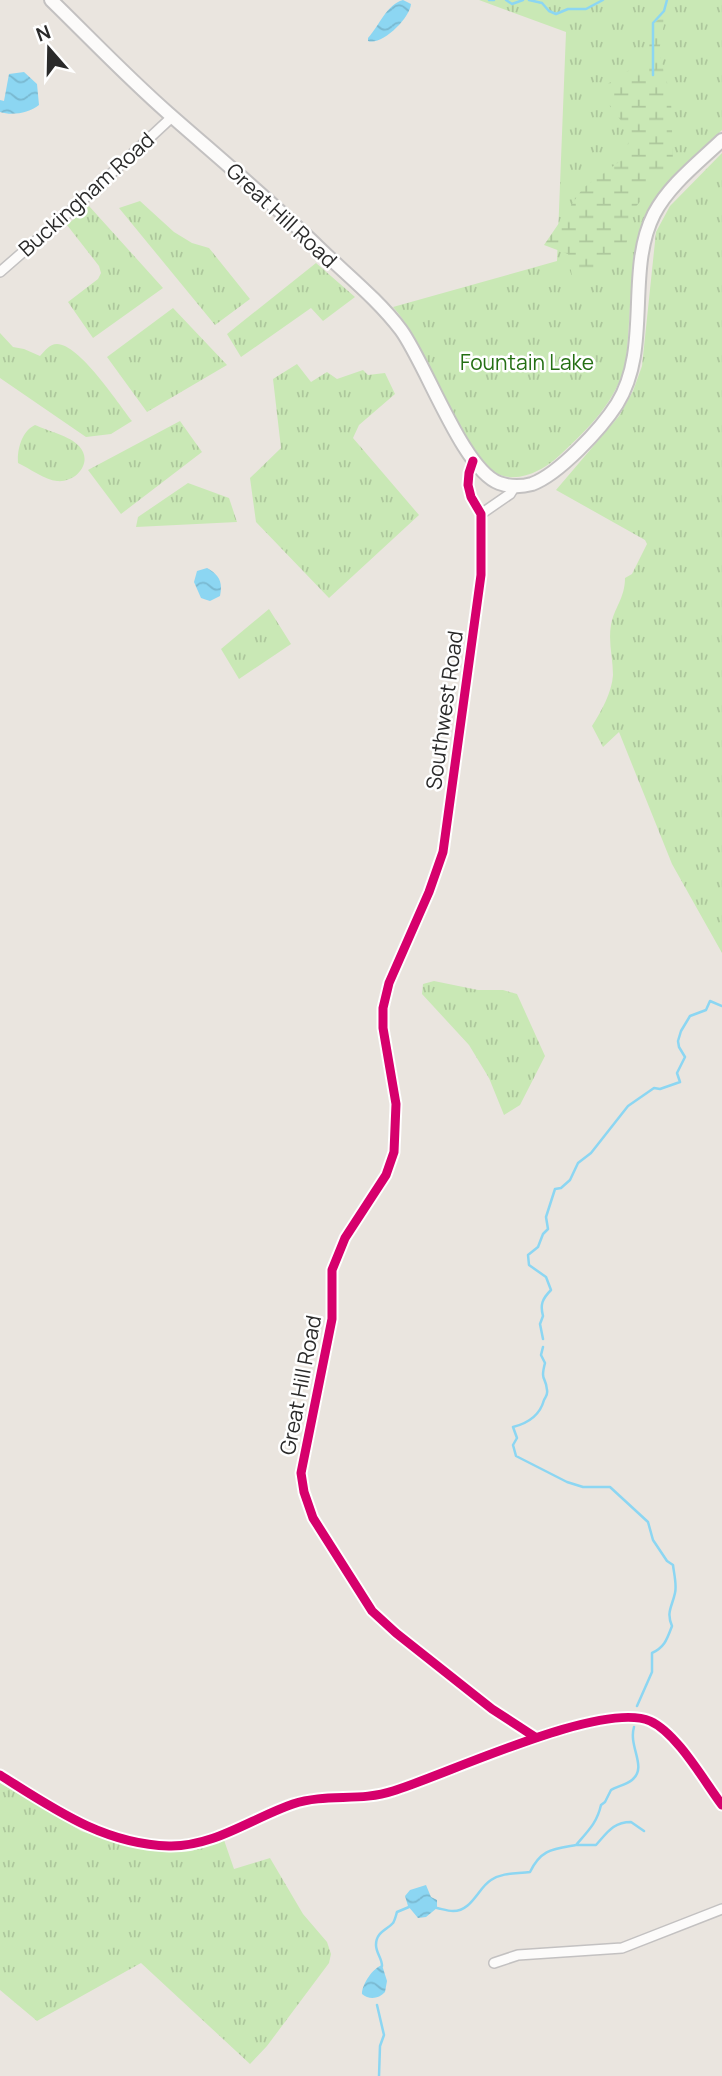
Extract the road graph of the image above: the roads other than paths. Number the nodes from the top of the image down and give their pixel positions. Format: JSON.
{"nodes":[{"id":1,"x":51,"y":0,"type":"edge"},
{"id":2,"x":172,"y":117,"type":"junction"},
{"id":3,"x":722,"y":140,"type":"edge"},
{"id":4,"x":0,"y":272,"type":"edge"},
{"id":5,"x":472,"y":461,"type":"junction"},
{"id":6,"x":515,"y":486,"type":"junction"},
{"id":7,"x":481,"y":514,"type":"junction"},
{"id":8,"x":400,"y":960,"type":"joint"},
{"id":9,"x":535,"y":1737,"type":"junction"},
{"id":10,"x":0,"y":1775,"type":"edge"},
{"id":11,"x":722,"y":1805,"type":"edge"},
{"id":12,"x":722,"y":1909,"type":"edge"},
{"id":13,"x":494,"y":1963,"type":"dead end"}],
"edges":[{"from":1,"to":2,"type":"main road","name":"Great Hill Road"},
{"from":2,"to":4,"type":"street","name":"Buckingham Road"},
{"from":2,"to":5,"type":"main road","name":"Great Hill Road"},
{"from":3,"to":6,"type":"main road"},
{"from":5,"to":6,"type":"main road"},
{"from":5,"to":7,"type":"street","name":"Southwest Road"},
{"from":6,"to":7,"type":"street"},
{"from":7,"to":8,"type":"street","name":"Southwest Road"},
{"from":8,"to":9,"type":"street","name":"Great Hill Road"},
{"from":9,"to":10,"type":"street"},
{"from":9,"to":11,"type":"street"},
{"from":12,"to":13,"type":"street"}]}
